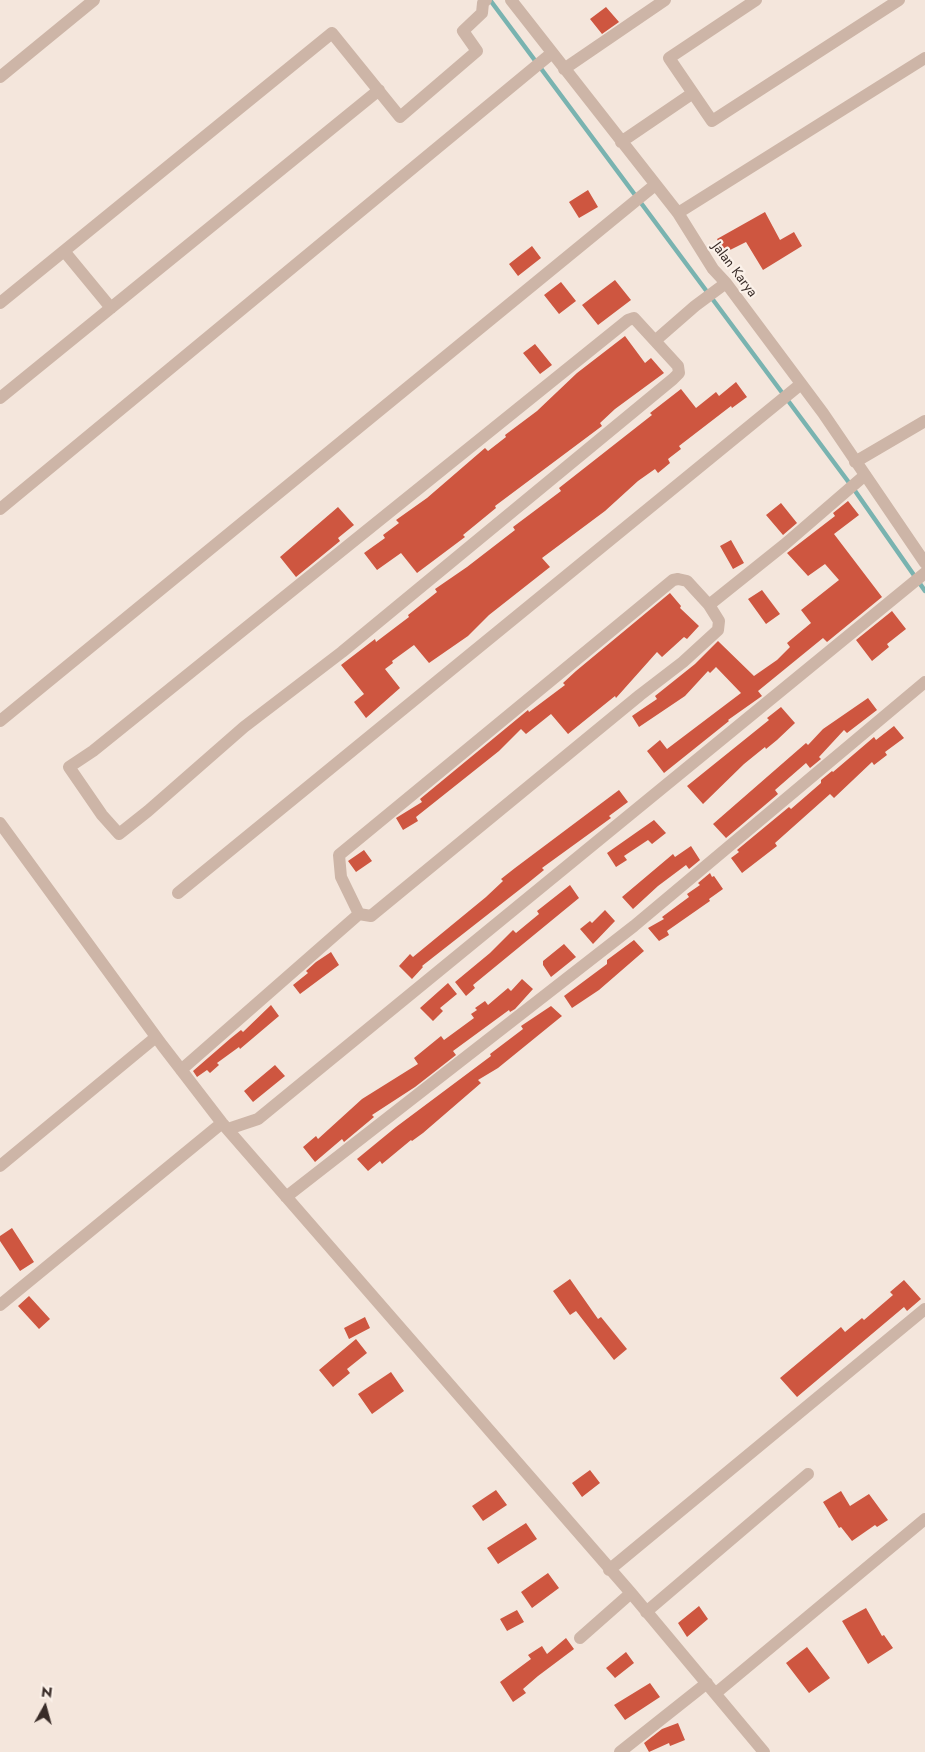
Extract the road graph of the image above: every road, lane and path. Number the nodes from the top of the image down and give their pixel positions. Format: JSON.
{"nodes":[{"id":1,"x":94,"y":0,"type":"edge"},
{"id":2,"x":511,"y":0,"type":"edge"},
{"id":3,"x":665,"y":0,"type":"edge"},
{"id":4,"x":756,"y":0,"type":"edge"},
{"id":5,"x":899,"y":0,"type":"edge"},
{"id":6,"x":485,"y":1,"type":"edge"},
{"id":7,"x":548,"y":57,"type":"junction"},
{"id":8,"x":925,"y":58,"type":"edge"},
{"id":9,"x":564,"y":69,"type":"junction"},
{"id":10,"x":0,"y":77,"type":"edge"},
{"id":11,"x":379,"y":90,"type":"junction"},
{"id":12,"x":693,"y":93,"type":"junction"},
{"id":13,"x":621,"y":142,"type":"junction"},
{"id":14,"x":656,"y":185,"type":"junction"},
{"id":15,"x":678,"y":213,"type":"junction"},
{"id":16,"x":64,"y":251,"type":"junction"},
{"id":17,"x":722,"y":286,"type":"junction"},
{"id":18,"x":0,"y":303,"type":"edge"},
{"id":19,"x":111,"y":308,"type":"junction"},
{"id":20,"x":656,"y":340,"type":"junction"},
{"id":21,"x":801,"y":384,"type":"junction"},
{"id":22,"x":0,"y":398,"type":"edge"},
{"id":23,"x":925,"y":421,"type":"edge"},
{"id":24,"x":855,"y":462,"type":"junction"},
{"id":25,"x":861,"y":478,"type":"junction"},
{"id":26,"x":0,"y":509,"type":"edge"},
{"id":27,"x":925,"y":563,"type":"edge"},
{"id":28,"x":925,"y":574,"type":"edge"},
{"id":29,"x":709,"y":605,"type":"junction"},
{"id":30,"x":925,"y":682,"type":"edge"},
{"id":31,"x":0,"y":721,"type":"edge"},
{"id":32,"x":0,"y":823,"type":"edge"},
{"id":33,"x":178,"y":893,"type":"dead end"},
{"id":34,"x":359,"y":914,"type":"junction"},
{"id":35,"x":156,"y":1037,"type":"junction"},
{"id":36,"x":181,"y":1070,"type":"junction"},
{"id":37,"x":225,"y":1126,"type":"junction"},
{"id":38,"x":0,"y":1166,"type":"edge"},
{"id":39,"x":286,"y":1197,"type":"junction"},
{"id":40,"x":0,"y":1305,"type":"edge"},
{"id":41,"x":925,"y":1309,"type":"edge"},
{"id":42,"x":808,"y":1474,"type":"dead end"},
{"id":43,"x":925,"y":1519,"type":"edge"},
{"id":44,"x":609,"y":1570,"type":"junction"},
{"id":45,"x":631,"y":1593,"type":"junction"},
{"id":46,"x":646,"y":1612,"type":"junction"},
{"id":47,"x":580,"y":1638,"type":"dead end"},
{"id":48,"x":707,"y":1683,"type":"junction"},
{"id":49,"x":716,"y":1693,"type":"junction"},
{"id":50,"x":620,"y":1752,"type":"edge"},
{"id":51,"x":764,"y":1752,"type":"edge"}],
"edges":[{"from":1,"to":10,"type":"street"},
{"from":2,"to":7,"type":"street","name":"Jalan Karya"},
{"from":3,"to":9,"type":"street"},
{"from":4,"to":12,"type":"street"},
{"from":5,"to":12,"type":"street"},
{"from":6,"to":11,"type":"street"},
{"from":7,"to":9,"type":"street","name":"Jalan Karya"},
{"from":7,"to":26,"type":"street"},
{"from":8,"to":15,"type":"street"},
{"from":9,"to":13,"type":"street","name":"Jalan Karya"},
{"from":11,"to":16,"type":"street"},
{"from":11,"to":19,"type":"street"},
{"from":12,"to":13,"type":"street"},
{"from":13,"to":14,"type":"street","name":"Jalan Karya"},
{"from":14,"to":15,"type":"street","name":"Jalan Karya"},
{"from":14,"to":31,"type":"street"},
{"from":15,"to":17,"type":"street","name":"Jalan Karya"},
{"from":16,"to":18,"type":"street"},
{"from":16,"to":19,"type":"street"},
{"from":17,"to":20,"type":"street"},
{"from":17,"to":21,"type":"street","name":"Jalan Karya"},
{"from":19,"to":22,"type":"street"},
{"from":20,"to":20,"type":"street"},
{"from":21,"to":24,"type":"street","name":"Jalan Karya"},
{"from":21,"to":33,"type":"street"},
{"from":23,"to":24,"type":"street"},
{"from":24,"to":25,"type":"street","name":"Jalan Karya"},
{"from":25,"to":27,"type":"street","name":"Jalan Karya"},
{"from":25,"to":29,"type":"street"},
{"from":28,"to":37,"type":"street"},
{"from":29,"to":34,"type":"street"},
{"from":29,"to":34,"type":"street"},
{"from":30,"to":39,"type":"street"},
{"from":32,"to":35,"type":"street"},
{"from":34,"to":36,"type":"street"},
{"from":35,"to":36,"type":"street"},
{"from":35,"to":38,"type":"street"},
{"from":36,"to":37,"type":"street"},
{"from":37,"to":39,"type":"street"},
{"from":37,"to":40,"type":"street"},
{"from":39,"to":44,"type":"street"},
{"from":41,"to":44,"type":"street"},
{"from":42,"to":46,"type":"street"},
{"from":43,"to":49,"type":"street"},
{"from":44,"to":45,"type":"street"},
{"from":45,"to":46,"type":"street"},
{"from":45,"to":47,"type":"street"},
{"from":46,"to":48,"type":"street"},
{"from":48,"to":49,"type":"street"},
{"from":48,"to":50,"type":"street"},
{"from":49,"to":51,"type":"street"}]}
